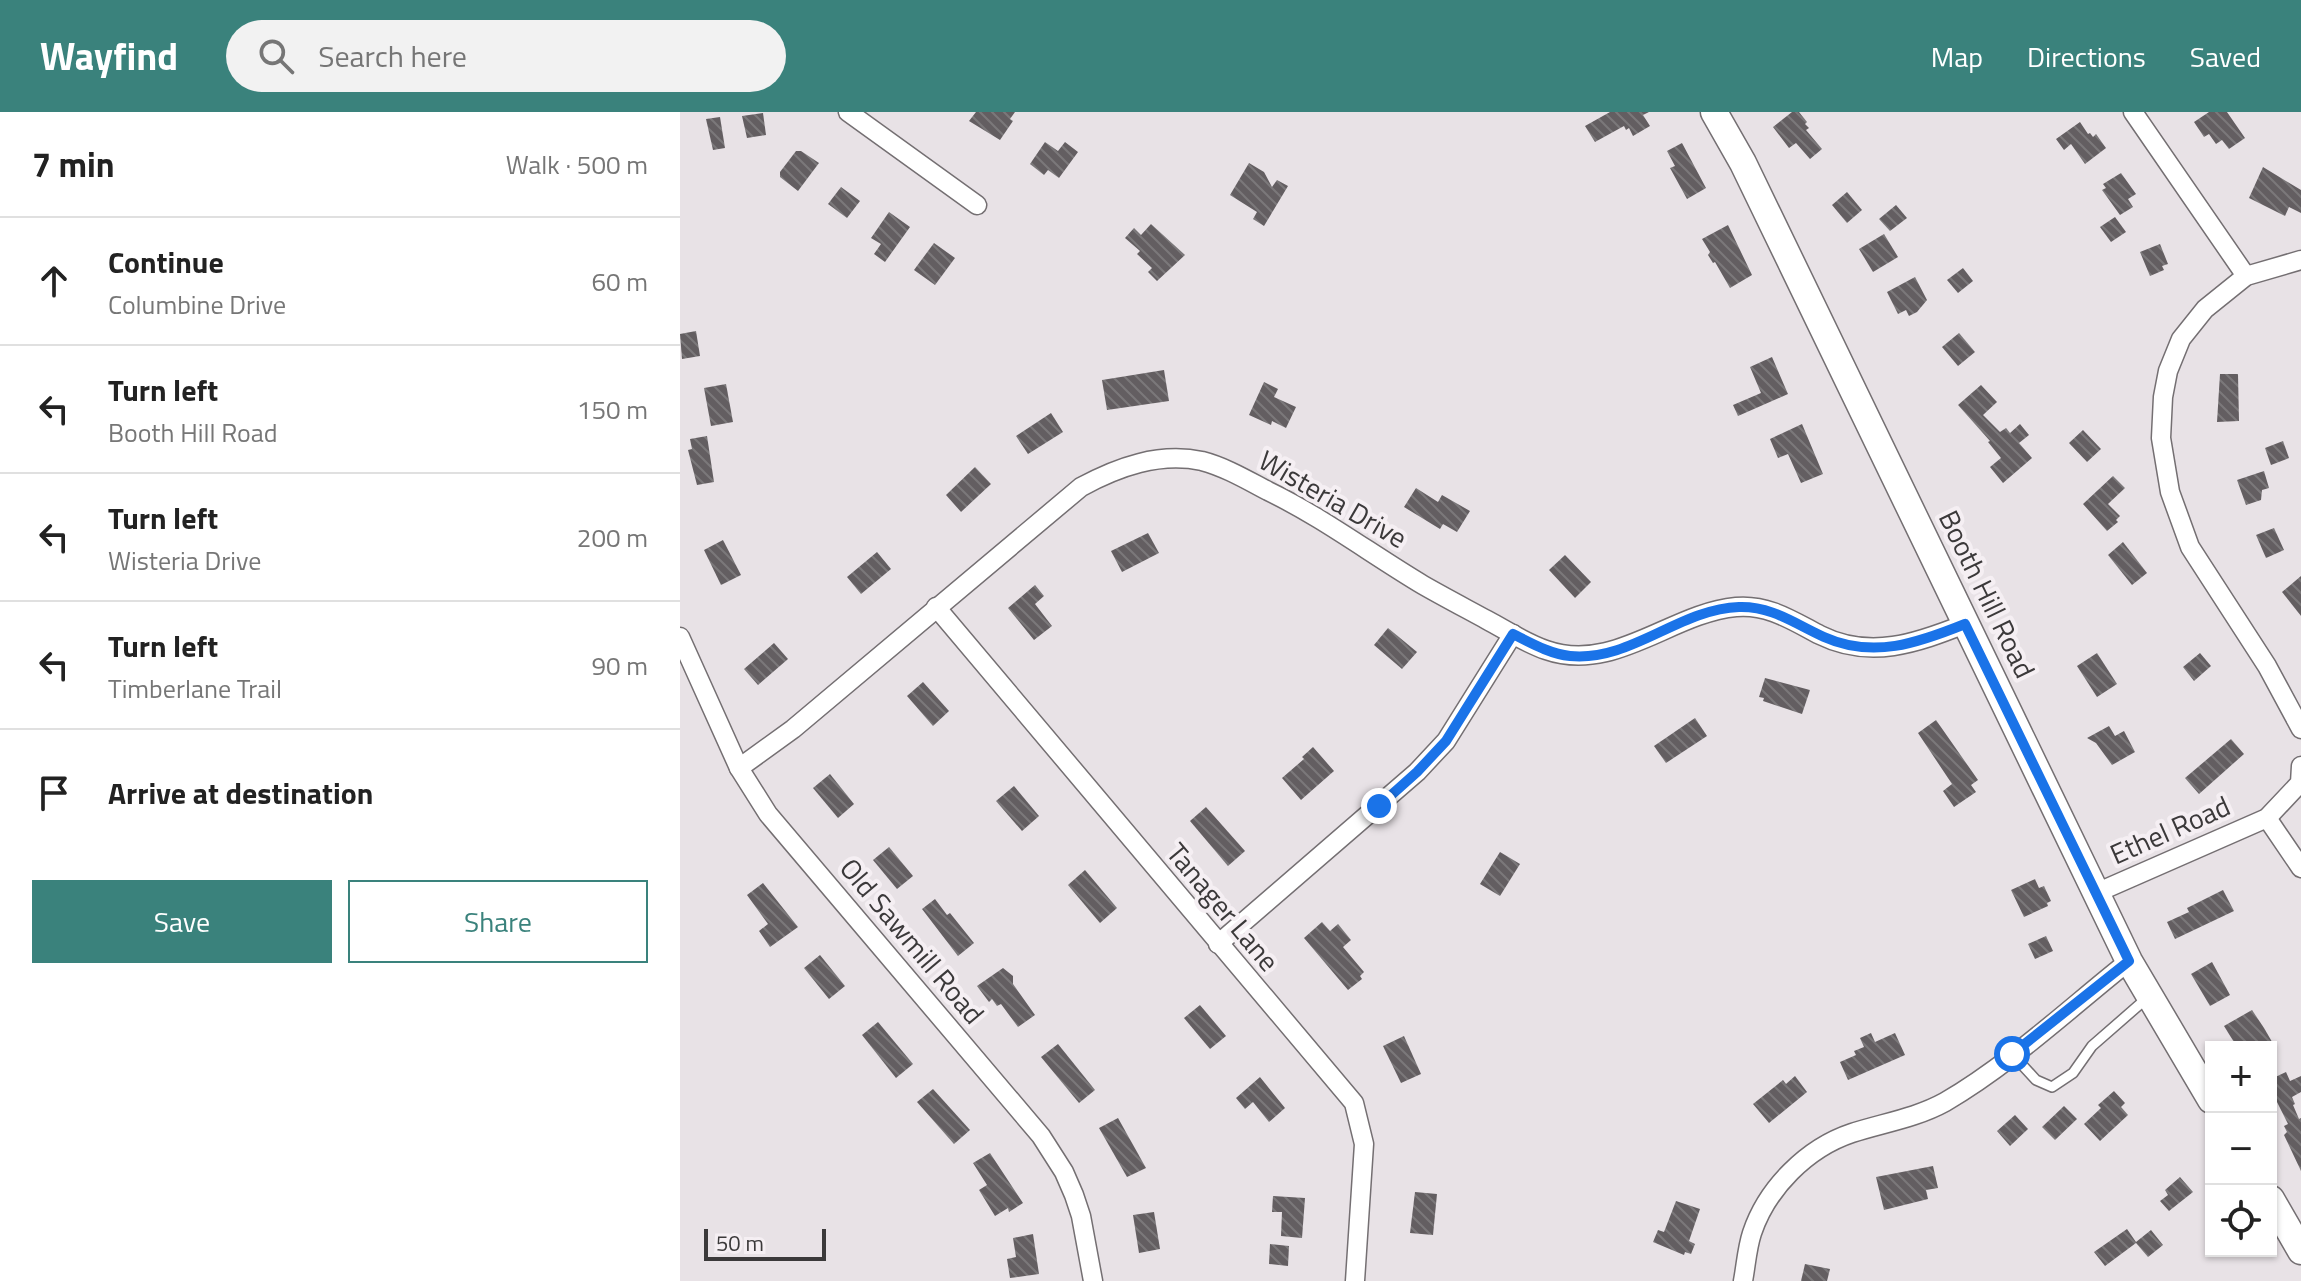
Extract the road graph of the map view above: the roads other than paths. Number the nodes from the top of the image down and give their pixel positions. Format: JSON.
{"nodes":[{"id":1,"x":848,"y":112,"type":"edge"},
{"id":2,"x":1714,"y":112,"type":"edge"},
{"id":3,"x":2133,"y":112,"type":"edge"},
{"id":4,"x":977,"y":205,"type":"dead end"},
{"id":5,"x":2301,"y":260,"type":"edge"},
{"id":6,"x":2246,"y":276,"type":"junction"},
{"id":7,"x":936,"y":607,"type":"junction"},
{"id":8,"x":1965,"y":624,"type":"junction"},
{"id":9,"x":1513,"y":634,"type":"junction"},
{"id":10,"x":680,"y":637,"type":"edge"},
{"id":11,"x":2301,"y":729,"type":"edge"},
{"id":12,"x":2301,"y":766,"type":"edge"},
{"id":13,"x":739,"y":768,"type":"junction"},
{"id":14,"x":2267,"y":818,"type":"junction"},
{"id":15,"x":2301,"y":868,"type":"edge"},
{"id":16,"x":2096,"y":893,"type":"junction"},
{"id":17,"x":1218,"y":944,"type":"junction"},
{"id":18,"x":2129,"y":961,"type":"junction"},
{"id":19,"x":2149,"y":996,"type":"junction"},
{"id":20,"x":2012,"y":1054,"type":"junction"},
{"id":21,"x":2205,"y":1090,"type":"edge"},
{"id":22,"x":2277,"y":1209,"type":"edge"},
{"id":23,"x":2301,"y":1251,"type":"edge"},
{"id":24,"x":1093,"y":1281,"type":"edge"},
{"id":25,"x":1355,"y":1281,"type":"edge"},
{"id":26,"x":1743,"y":1281,"type":"edge"}],
"edges":[{"from":1,"to":4,"type":"street"},
{"from":2,"to":8,"type":"street","name":"Booth Hill Road"},
{"from":3,"to":6,"type":"street"},
{"from":5,"to":6,"type":"street"},
{"from":6,"to":11,"type":"street"},
{"from":7,"to":9,"type":"street","name":"Wisteria Drive"},
{"from":7,"to":13,"type":"street","name":"Wisteria Drive"},
{"from":7,"to":17,"type":"street","name":"Tanager Lane"},
{"from":8,"to":9,"type":"street","name":"Wisteria Drive"},
{"from":8,"to":16,"type":"street","name":"Booth Hill Road"},
{"from":9,"to":17,"type":"street"},
{"from":10,"to":13,"type":"street","name":"Old Sawmill Road"},
{"from":12,"to":14,"type":"street"},
{"from":13,"to":24,"type":"street","name":"Old Sawmill Road"},
{"from":14,"to":15,"type":"street"},
{"from":14,"to":16,"type":"street","name":"Ethel Road"},
{"from":16,"to":18,"type":"street","name":"Booth Hill Road"},
{"from":17,"to":25,"type":"street","name":"Tanager Lane"},
{"from":18,"to":19,"type":"street","name":"Booth Hill Road"},
{"from":18,"to":20,"type":"street"},
{"from":19,"to":20,"type":"lane"},
{"from":19,"to":21,"type":"street","name":"Booth Hill Road"},
{"from":20,"to":26,"type":"street"},
{"from":22,"to":23,"type":"street"}]}
